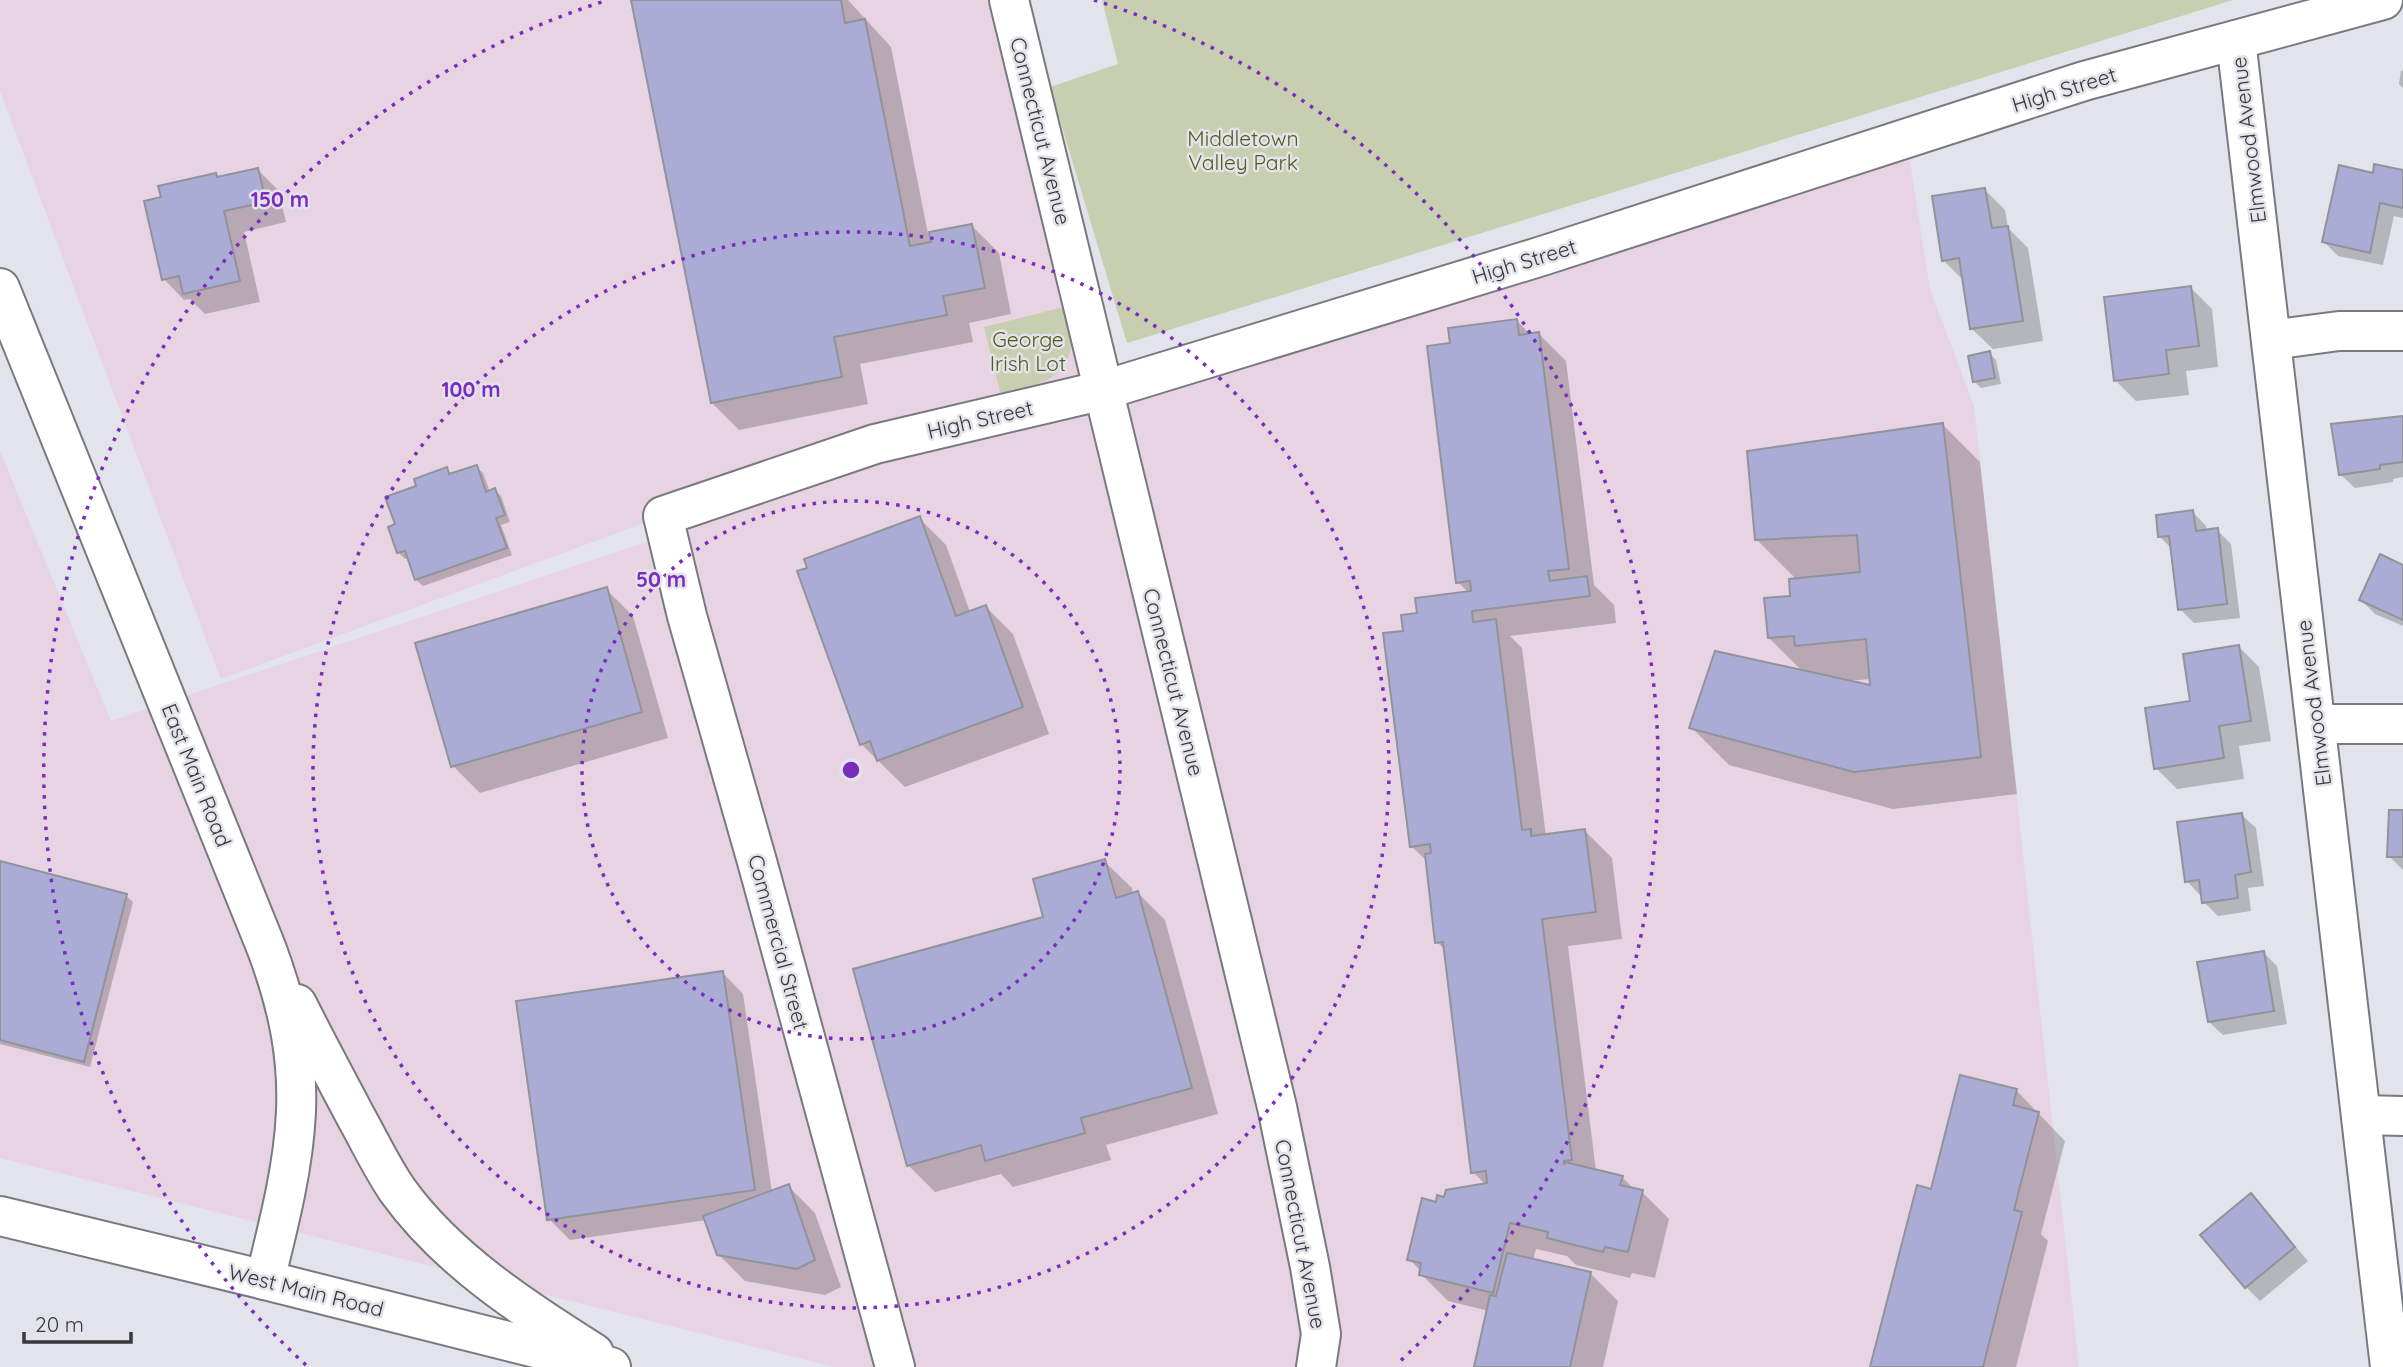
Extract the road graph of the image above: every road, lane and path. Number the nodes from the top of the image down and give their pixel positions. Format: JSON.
{"nodes":[{"id":1,"x":1009,"y":0,"type":"edge"},
{"id":2,"x":2383,"y":0,"type":"edge"},
{"id":3,"x":2236,"y":40,"type":"junction"},
{"id":4,"x":0,"y":288,"type":"edge"},
{"id":5,"x":2403,"y":331,"type":"edge"},
{"id":6,"x":2271,"y":340,"type":"junction"},
{"id":7,"x":1104,"y":390,"type":"junction"},
{"id":8,"x":663,"y":516,"type":"joint"},
{"id":9,"x":2316,"y":724,"type":"junction"},
{"id":10,"x":2403,"y":724,"type":"edge"},
{"id":11,"x":266,"y":947,"type":"junction"},
{"id":12,"x":2361,"y":1115,"type":"junction"},
{"id":13,"x":2403,"y":1116,"type":"edge"},
{"id":14,"x":0,"y":1216,"type":"edge"},
{"id":15,"x":265,"y":1280,"type":"junction"},
{"id":16,"x":611,"y":1367,"type":"edge"},
{"id":17,"x":617,"y":1367,"type":"edge"},
{"id":18,"x":895,"y":1367,"type":"edge"},
{"id":19,"x":1316,"y":1367,"type":"edge"},
{"id":20,"x":2390,"y":1367,"type":"edge"}],
"edges":[{"from":1,"to":7,"type":"street","name":"Connecticut Avenue"},
{"from":2,"to":3,"type":"street","name":"High Street"},
{"from":3,"to":6,"type":"street","name":"Elmwood Avenue"},
{"from":3,"to":7,"type":"street","name":"High Street"},
{"from":4,"to":11,"type":"street","name":"East Main Road"},
{"from":5,"to":6,"type":"street"},
{"from":6,"to":9,"type":"street","name":"Elmwood Avenue"},
{"from":7,"to":8,"type":"street","name":"High Street"},
{"from":7,"to":19,"type":"street","name":"Connecticut Avenue"},
{"from":8,"to":18,"type":"street","name":"Commercial Street"},
{"from":9,"to":10,"type":"street"},
{"from":9,"to":12,"type":"street","name":"Elmwood Avenue"},
{"from":11,"to":15,"type":"street","name":"East Main Road"},
{"from":11,"to":17,"type":"street"},
{"from":12,"to":13,"type":"street"},
{"from":12,"to":20,"type":"street","name":"Elmwood Avenue"},
{"from":14,"to":15,"type":"street","name":"West Main Road"},
{"from":15,"to":16,"type":"street","name":"West Main Road"}]}
